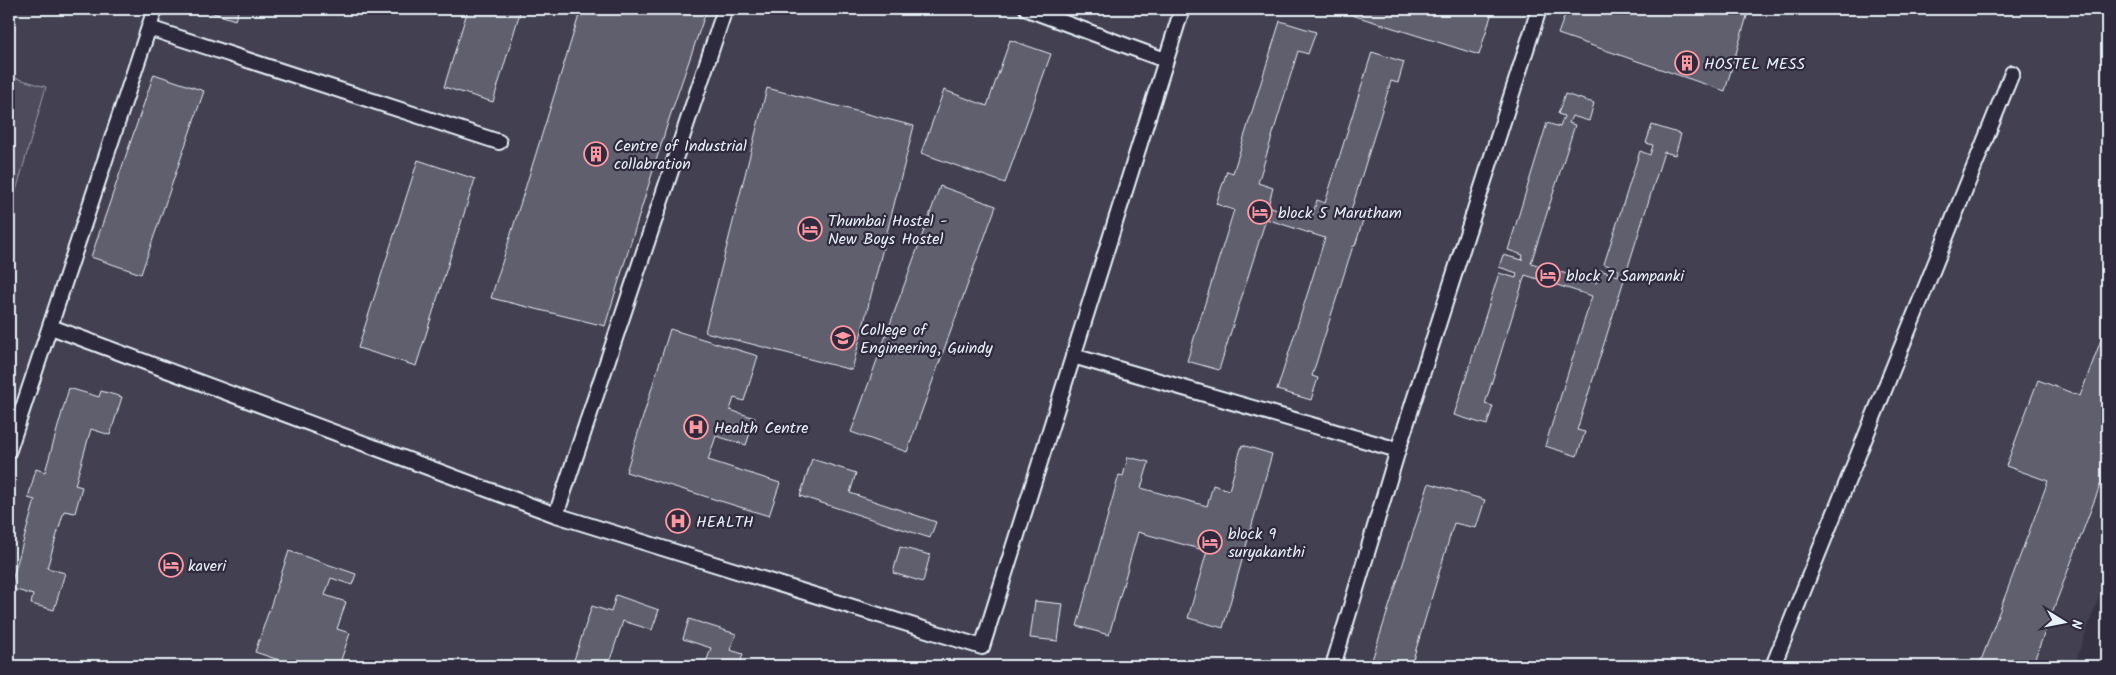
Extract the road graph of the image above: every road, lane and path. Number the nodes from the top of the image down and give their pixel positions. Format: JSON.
{"nodes":[{"id":1,"x":155,"y":9,"type":"edge"},
{"id":2,"x":725,"y":9,"type":"edge"},
{"id":3,"x":1027,"y":9,"type":"edge"},
{"id":4,"x":1182,"y":9,"type":"edge"},
{"id":5,"x":1539,"y":9,"type":"edge"},
{"id":6,"x":149,"y":28,"type":"junction"},
{"id":7,"x":1165,"y":60,"type":"junction"},
{"id":8,"x":2012,"y":73,"type":"dead end"},
{"id":9,"x":499,"y":142,"type":"dead end"},
{"id":10,"x":51,"y":327,"type":"junction"},
{"id":11,"x":1072,"y":356,"type":"junction"},
{"id":12,"x":9,"y":450,"type":"edge"},
{"id":13,"x":1398,"y":450,"type":"junction"},
{"id":14,"x":556,"y":515,"type":"junction"},
{"id":15,"x":1333,"y":666,"type":"edge"},
{"id":16,"x":1773,"y":666,"type":"edge"}],
"edges":[{"from":1,"to":6,"type":"lane"},
{"from":2,"to":14,"type":"lane"},
{"from":3,"to":7,"type":"lane"},
{"from":4,"to":7,"type":"lane"},
{"from":5,"to":13,"type":"lane"},
{"from":6,"to":9,"type":"lane"},
{"from":6,"to":10,"type":"lane"},
{"from":7,"to":11,"type":"lane"},
{"from":8,"to":16,"type":"lane"},
{"from":10,"to":12,"type":"lane"},
{"from":10,"to":14,"type":"lane"},
{"from":11,"to":13,"type":"lane"},
{"from":11,"to":14,"type":"lane"},
{"from":13,"to":15,"type":"lane"}]}
